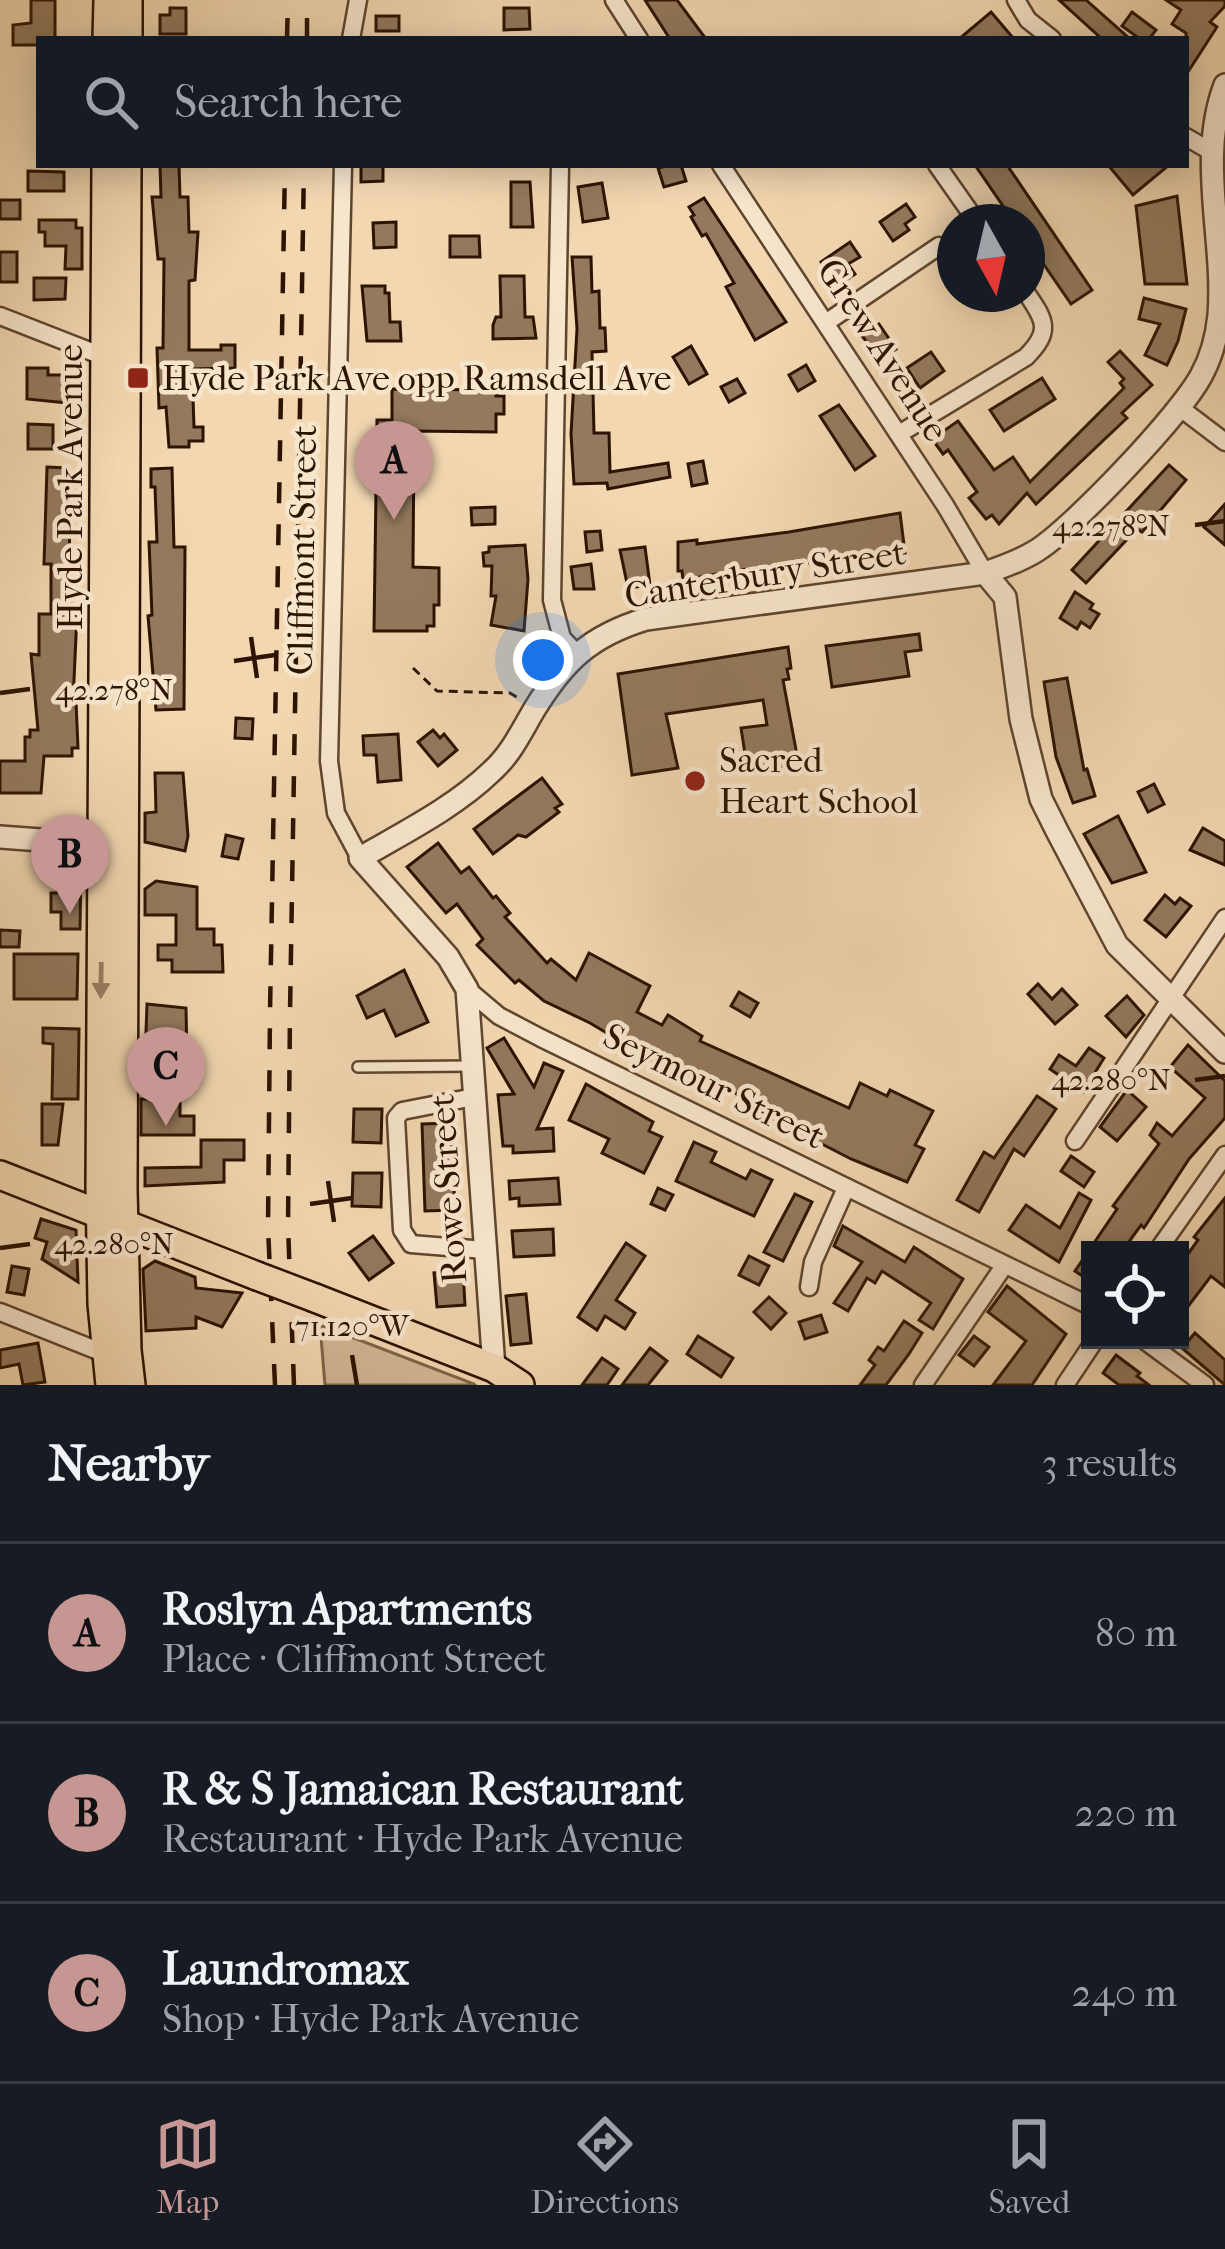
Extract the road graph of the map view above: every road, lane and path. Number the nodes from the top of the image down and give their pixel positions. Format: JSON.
{"nodes":[{"id":1,"x":107,"y":0,"type":"edge"},
{"id":2,"x":128,"y":0,"type":"edge"},
{"id":3,"x":358,"y":0,"type":"edge"},
{"id":4,"x":614,"y":0,"type":"edge"},
{"id":5,"x":1016,"y":0,"type":"edge"},
{"id":6,"x":107,"y":36,"type":"edge"},
{"id":7,"x":128,"y":36,"type":"edge"},
{"id":8,"x":351,"y":36,"type":"edge"},
{"id":9,"x":637,"y":36,"type":"edge"},
{"id":10,"x":1048,"y":36,"type":"edge"},
{"id":11,"x":1225,"y":85,"type":"edge"},
{"id":12,"x":1189,"y":139,"type":"edge"},
{"id":13,"x":1212,"y":152,"type":"junction"},
{"id":14,"x":106,"y":168,"type":"edge"},
{"id":15,"x":127,"y":168,"type":"edge"},
{"id":16,"x":343,"y":168,"type":"edge"},
{"id":17,"x":560,"y":168,"type":"edge"},
{"id":18,"x":723,"y":168,"type":"edge"},
{"id":19,"x":939,"y":168,"type":"edge"},
{"id":20,"x":964,"y":204,"type":"edge"},
{"id":21,"x":937,"y":247,"type":"edge"},
{"id":22,"x":1037,"y":312,"type":"edge"},
{"id":23,"x":0,"y":316,"type":"edge"},
{"id":24,"x":827,"y":322,"type":"junction"},
{"id":25,"x":118,"y":362,"type":"junction"},
{"id":26,"x":1179,"y":407,"type":"junction"},
{"id":27,"x":899,"y":434,"type":"junction"},
{"id":28,"x":1225,"y":442,"type":"edge"},
{"id":29,"x":985,"y":573,"type":"junction"},
{"id":30,"x":577,"y":654,"type":"junction"},
{"id":31,"x":413,"y":668,"type":"dead end"},
{"id":32,"x":510,"y":693,"type":"dead end"},
{"id":33,"x":0,"y":837,"type":"edge"},
{"id":34,"x":114,"y":854,"type":"junction"},
{"id":35,"x":360,"y":858,"type":"junction"},
{"id":36,"x":1225,"y":918,"type":"edge"},
{"id":37,"x":467,"y":989,"type":"junction"},
{"id":38,"x":1174,"y":999,"type":"junction"},
{"id":39,"x":1225,"y":1052,"type":"edge"},
{"id":40,"x":472,"y":1066,"type":"junction"},
{"id":41,"x":358,"y":1067,"type":"dead end"},
{"id":42,"x":474,"y":1097,"type":"junction"},
{"id":43,"x":1075,"y":1142,"type":"dead end"},
{"id":44,"x":1225,"y":1155,"type":"edge"},
{"id":45,"x":0,"y":1175,"type":"edge"},
{"id":46,"x":846,"y":1188,"type":"junction"},
{"id":47,"x":112,"y":1221,"type":"junction"},
{"id":48,"x":1164,"y":1241,"type":"edge"},
{"id":49,"x":484,"y":1250,"type":"junction"},
{"id":50,"x":1004,"y":1266,"type":"junction"},
{"id":51,"x":809,"y":1287,"type":"dead end"},
{"id":52,"x":1081,"y":1302,"type":"edge"},
{"id":53,"x":0,"y":1312,"type":"edge"},
{"id":54,"x":1089,"y":1349,"type":"edge"},
{"id":55,"x":1156,"y":1349,"type":"edge"},
{"id":56,"x":106,"y":1354,"type":"junction"},
{"id":57,"x":494,"y":1377,"type":"edge"},
{"id":58,"x":110,"y":1385,"type":"edge"},
{"id":59,"x":131,"y":1385,"type":"edge"},
{"id":60,"x":520,"y":1385,"type":"edge"},
{"id":61,"x":923,"y":1385,"type":"edge"},
{"id":62,"x":1065,"y":1385,"type":"edge"},
{"id":63,"x":1205,"y":1385,"type":"edge"}],
"edges":[{"from":1,"to":6,"type":"main road"},
{"from":2,"to":7,"type":"main road"},
{"from":3,"to":8,"type":"street"},
{"from":4,"to":9,"type":"street"},
{"from":5,"to":10,"type":"street"},
{"from":11,"to":13,"type":"street","name":"Canterbury Street"},
{"from":12,"to":13,"type":"street"},
{"from":13,"to":26,"type":"street","name":"Canterbury Street"},
{"from":14,"to":25,"type":"main road","name":"Hyde Park Avenue"},
{"from":15,"to":25,"type":"main road","name":"Hyde Park Avenue"},
{"from":16,"to":35,"type":"street","name":"Cliffmont Street"},
{"from":17,"to":30,"type":"street"},
{"from":18,"to":24,"type":"street","name":"Grew Avenue"},
{"from":19,"to":20,"type":"street"},
{"from":21,"to":24,"type":"street"},
{"from":22,"to":27,"type":"street"},
{"from":23,"to":25,"type":"street"},
{"from":24,"to":27,"type":"street","name":"Grew Avenue"},
{"from":25,"to":34,"type":"main road","name":"Hyde Park Avenue"},
{"from":26,"to":28,"type":"street"},
{"from":26,"to":29,"type":"street","name":"Canterbury Street"},
{"from":27,"to":29,"type":"street","name":"Grew Avenue"},
{"from":29,"to":30,"type":"street","name":"Canterbury Street"},
{"from":29,"to":38,"type":"street"},
{"from":30,"to":35,"type":"street","name":"Canterbury Street"},
{"from":31,"to":32,"type":"path"},
{"from":33,"to":34,"type":"street"},
{"from":34,"to":47,"type":"main road","name":"Hyde Park Avenue"},
{"from":35,"to":37,"type":"street","name":"Seymour Street"},
{"from":36,"to":38,"type":"street"},
{"from":37,"to":40,"type":"street","name":"Rowe Street"},
{"from":37,"to":46,"type":"street","name":"Seymour Street"},
{"from":38,"to":39,"type":"street"},
{"from":38,"to":43,"type":"street"},
{"from":40,"to":41,"type":"lane"},
{"from":40,"to":42,"type":"street","name":"Rowe Street"},
{"from":42,"to":49,"type":"street","name":"Rowe Street"},
{"from":42,"to":49,"type":"street"},
{"from":44,"to":48,"type":"street"},
{"from":45,"to":47,"type":"main road"},
{"from":46,"to":50,"type":"street","name":"Seymour Street"},
{"from":46,"to":51,"type":"street"},
{"from":47,"to":56,"type":"main road","name":"Hyde Park Avenue"},
{"from":47,"to":57,"type":"main road","bridge":true},
{"from":47,"to":59,"type":"main road","name":"Hyde Park Avenue"},
{"from":49,"to":57,"type":"street","name":"Rowe Street"},
{"from":50,"to":52,"type":"street","name":"Seymour Street"},
{"from":50,"to":61,"type":"street"},
{"from":53,"to":56,"type":"street"},
{"from":54,"to":62,"type":"street"},
{"from":55,"to":63,"type":"street"},
{"from":56,"to":58,"type":"main road","name":"Hyde Park Avenue"},
{"from":57,"to":60,"type":"main road"}]}
